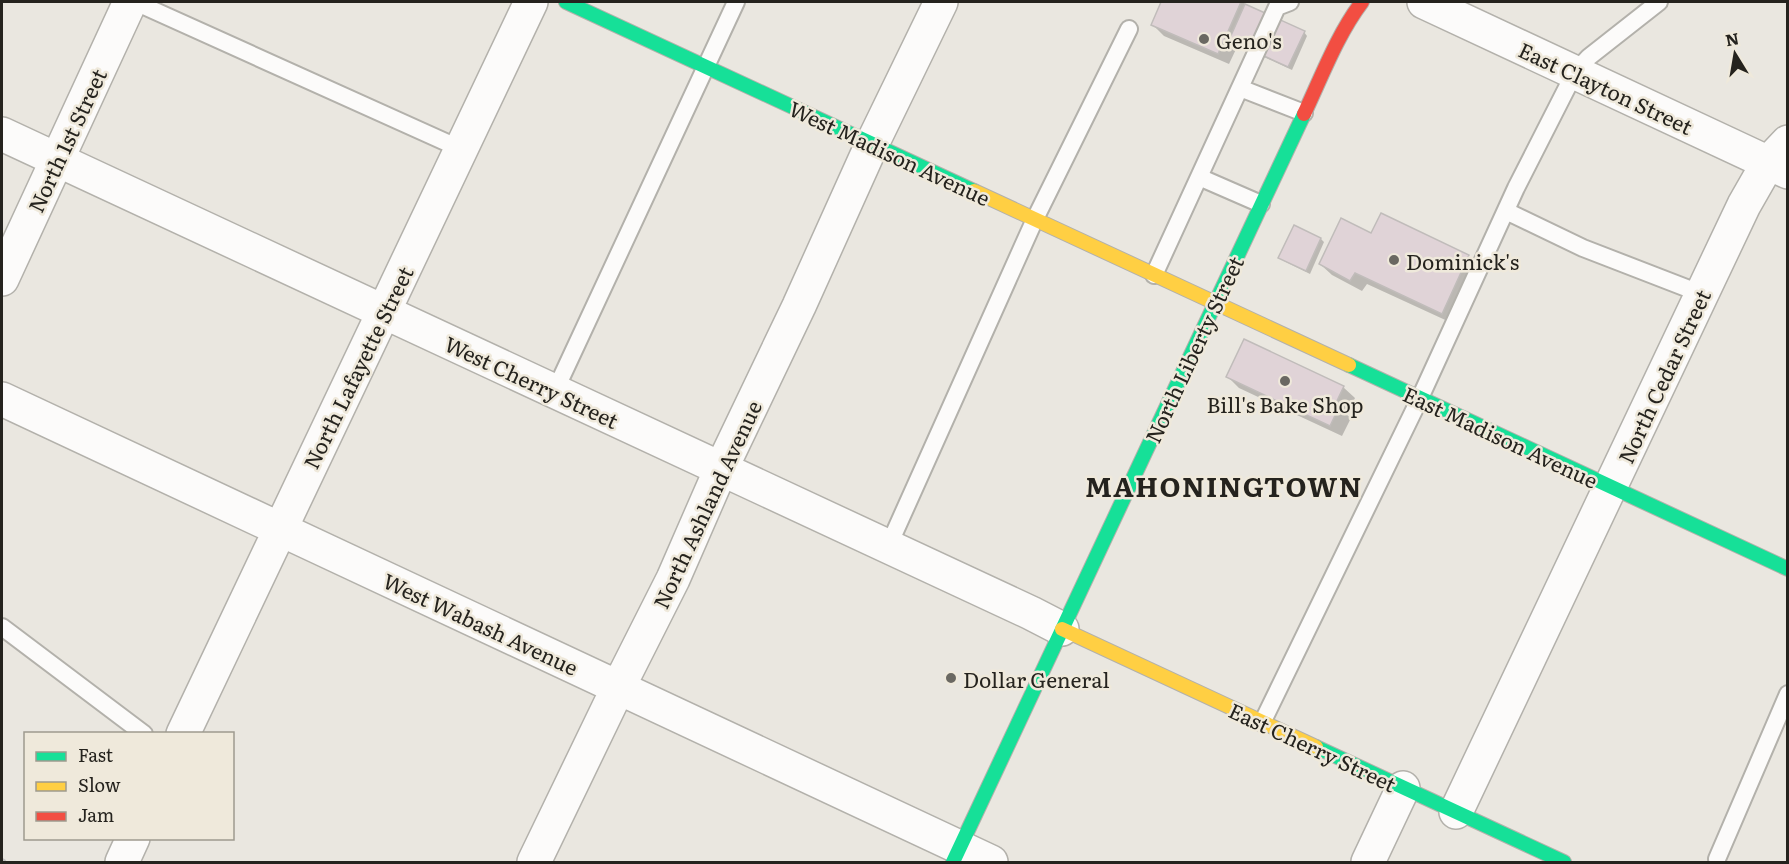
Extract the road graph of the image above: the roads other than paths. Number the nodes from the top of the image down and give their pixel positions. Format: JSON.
{"nodes":[{"id":1,"x":130,"y":2,"type":"edge"},
{"id":2,"x":135,"y":2,"type":"edge"},
{"id":3,"x":531,"y":2,"type":"edge"},
{"id":4,"x":566,"y":2,"type":"edge"},
{"id":5,"x":736,"y":2,"type":"edge"},
{"id":6,"x":941,"y":2,"type":"edge"},
{"id":7,"x":1290,"y":2,"type":"edge"},
{"id":8,"x":1362,"y":2,"type":"edge"},
{"id":9,"x":1424,"y":2,"type":"edge"},
{"id":10,"x":1659,"y":2,"type":"edge"},
{"id":11,"x":1129,"y":29,"type":"dead end"},
{"id":12,"x":705,"y":66,"type":"junction"},
{"id":13,"x":1575,"y":72,"type":"junction"},
{"id":14,"x":1240,"y":88,"type":"junction"},
{"id":15,"x":1304,"y":113,"type":"junction"},
{"id":16,"x":2,"y":135,"type":"edge"},
{"id":17,"x":872,"y":144,"type":"junction"},
{"id":18,"x":461,"y":148,"type":"junction"},
{"id":19,"x":1781,"y":159,"type":"edge"},
{"id":20,"x":57,"y":160,"type":"junction"},
{"id":21,"x":1199,"y":177,"type":"junction"},
{"id":22,"x":1261,"y":204,"type":"junction"},
{"id":23,"x":1506,"y":211,"type":"junction"},
{"id":24,"x":1035,"y":219,"type":"junction"},
{"id":25,"x":1154,"y":275,"type":"junction"},
{"id":26,"x":2,"y":279,"type":"edge"},
{"id":27,"x":1702,"y":294,"type":"junction"},
{"id":28,"x":1215,"y":303,"type":"junction"},
{"id":29,"x":384,"y":312,"type":"junction"},
{"id":30,"x":555,"y":391,"type":"junction"},
{"id":31,"x":1420,"y":398,"type":"junction"},
{"id":32,"x":2,"y":399,"type":"edge"},
{"id":33,"x":721,"y":469,"type":"junction"},
{"id":34,"x":1611,"y":487,"type":"junction"},
{"id":35,"x":280,"y":529,"type":"junction"},
{"id":36,"x":888,"y":547,"type":"junction"},
{"id":37,"x":1788,"y":569,"type":"edge"},
{"id":38,"x":2,"y":627,"type":"edge"},
{"id":39,"x":1062,"y":629,"type":"junction"},
{"id":40,"x":618,"y":688,"type":"junction"},
{"id":41,"x":1788,"y":694,"type":"edge"},
{"id":42,"x":1262,"y":723,"type":"junction"},
{"id":43,"x":141,"y":732,"type":"edge"},
{"id":44,"x":184,"y":732,"type":"edge"},
{"id":45,"x":1402,"y":788,"type":"junction"},
{"id":46,"x":1456,"y":812,"type":"junction"},
{"id":47,"x":132,"y":840,"type":"edge"},
{"id":48,"x":957,"y":855,"type":"edge"},
{"id":49,"x":1717,"y":860,"type":"dead end"},
{"id":50,"x":122,"y":862,"type":"edge"},
{"id":51,"x":534,"y":862,"type":"edge"},
{"id":52,"x":991,"y":862,"type":"edge"},
{"id":53,"x":1368,"y":862,"type":"edge"},
{"id":54,"x":1564,"y":862,"type":"edge"}],
"edges":[{"from":1,"to":20,"type":"street","name":"North 1st Street"},
{"from":2,"to":18,"type":"lane"},
{"from":3,"to":18,"type":"street","name":"North Lafayette Street"},
{"from":4,"to":12,"type":"street","name":"West Madison Avenue"},
{"from":5,"to":12,"type":"lane"},
{"from":6,"to":17,"type":"street","name":"North Ashland Avenue"},
{"from":7,"to":14,"type":"lane"},
{"from":8,"to":15,"type":"street","name":"North Liberty Street"},
{"from":9,"to":13,"type":"street","name":"East Clayton Street"},
{"from":10,"to":13,"type":"lane"},
{"from":11,"to":24,"type":"lane"},
{"from":12,"to":17,"type":"street","name":"West Madison Avenue"},
{"from":12,"to":30,"type":"lane"},
{"from":13,"to":19,"type":"street","name":"East Clayton Street"},
{"from":13,"to":23,"type":"lane"},
{"from":14,"to":15,"type":"lane"},
{"from":14,"to":21,"type":"lane"},
{"from":15,"to":22,"type":"street","name":"North Liberty Street"},
{"from":16,"to":20,"type":"street","name":"West Cherry Street"},
{"from":17,"to":24,"type":"street","name":"West Madison Avenue"},
{"from":17,"to":33,"type":"street","name":"North Ashland Avenue"},
{"from":18,"to":29,"type":"street","name":"North Lafayette Street"},
{"from":19,"to":27,"type":"street","name":"North Cedar Street"},
{"from":20,"to":26,"type":"street","name":"North 1st Street"},
{"from":20,"to":29,"type":"street","name":"West Cherry Street"},
{"from":21,"to":22,"type":"lane"},
{"from":21,"to":25,"type":"lane"},
{"from":22,"to":28,"type":"street","name":"North Liberty Street"},
{"from":23,"to":27,"type":"lane"},
{"from":23,"to":31,"type":"lane"},
{"from":24,"to":25,"type":"street","name":"West Madison Avenue"},
{"from":24,"to":36,"type":"lane"},
{"from":25,"to":28,"type":"street","name":"West Madison Avenue"},
{"from":27,"to":34,"type":"street","name":"North Cedar Street"},
{"from":28,"to":31,"type":"street","name":"East Madison Avenue"},
{"from":28,"to":39,"type":"street","name":"North Liberty Street"},
{"from":29,"to":30,"type":"street","name":"West Cherry Street"},
{"from":29,"to":35,"type":"street","name":"North Lafayette Street"},
{"from":30,"to":33,"type":"street","name":"West Cherry Street"},
{"from":31,"to":34,"type":"street","name":"East Madison Avenue"},
{"from":31,"to":42,"type":"lane"},
{"from":32,"to":35,"type":"street","name":"West Wabash Avenue"},
{"from":33,"to":36,"type":"street","name":"West Cherry Street"},
{"from":33,"to":40,"type":"street","name":"North Ashland Avenue"},
{"from":34,"to":37,"type":"street","name":"East Madison Avenue"},
{"from":34,"to":46,"type":"street","name":"North Cedar Street"},
{"from":35,"to":40,"type":"street","name":"West Wabash Avenue"},
{"from":35,"to":44,"type":"street","name":"North Lafayette Street"},
{"from":36,"to":39,"type":"street","name":"West Cherry Street"},
{"from":38,"to":43,"type":"lane"},
{"from":39,"to":42,"type":"street","name":"East Cherry Street"},
{"from":39,"to":48,"type":"street","name":"North Liberty Street"},
{"from":40,"to":48,"type":"street","name":"West Wabash Avenue"},
{"from":40,"to":51,"type":"street","name":"North Ashland Avenue"},
{"from":41,"to":49,"type":"lane"},
{"from":42,"to":45,"type":"street","name":"East Cherry Street"},
{"from":45,"to":46,"type":"street","name":"East Cherry Street"},
{"from":45,"to":53,"type":"street"},
{"from":46,"to":54,"type":"street","name":"East Cherry Street"},
{"from":47,"to":50,"type":"street"},
{"from":48,"to":52,"type":"street","name":"West Wabash Avenue"}]}
